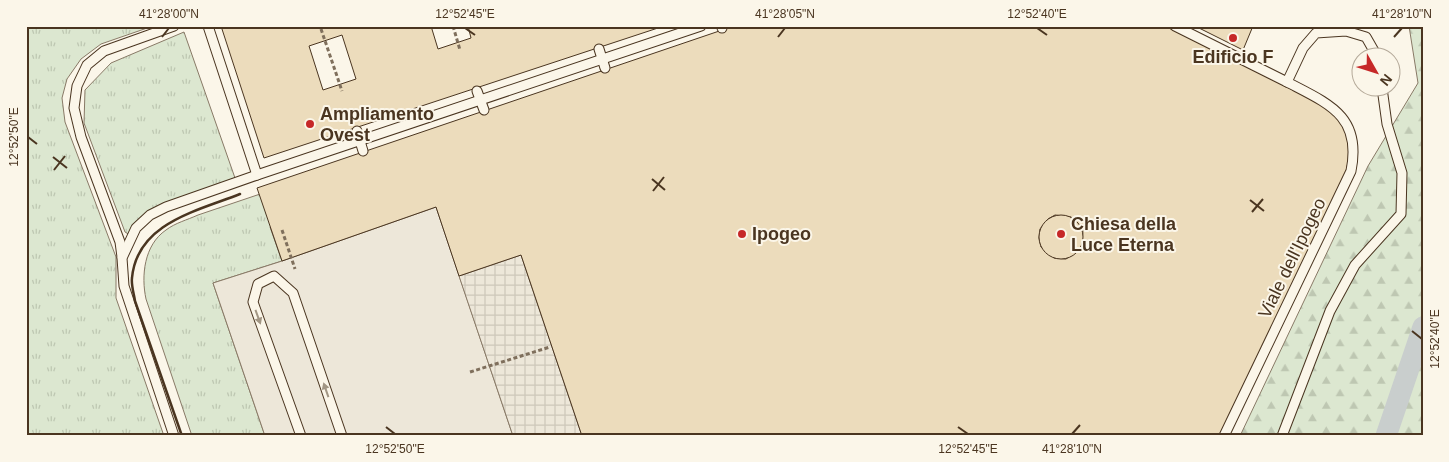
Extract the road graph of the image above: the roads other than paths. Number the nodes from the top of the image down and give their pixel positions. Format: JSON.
{"nodes":[{"id":1,"x":174,"y":26,"type":"edge"},
{"id":2,"x":208,"y":26,"type":"edge"},
{"id":3,"x":702,"y":26,"type":"edge"},
{"id":4,"x":1175,"y":26,"type":"edge"},
{"id":5,"x":1372,"y":48,"type":"edge"},
{"id":6,"x":599,"y":49,"type":"dead end"},
{"id":7,"x":602,"y":59,"type":"junction"},
{"id":8,"x":605,"y":68,"type":"dead end"},
{"id":9,"x":1287,"y":82,"type":"junction"},
{"id":10,"x":478,"y":95,"type":"junction"},
{"id":11,"x":1383,"y":98,"type":"edge"},
{"id":12,"x":484,"y":110,"type":"dead end"},
{"id":13,"x":358,"y":136,"type":"junction"},
{"id":14,"x":364,"y":151,"type":"dead end"},
{"id":15,"x":256,"y":175,"type":"junction"},
{"id":16,"x":122,"y":258,"type":"junction"},
{"id":17,"x":174,"y":436,"type":"edge"},
{"id":18,"x":301,"y":436,"type":"edge"},
{"id":19,"x":342,"y":436,"type":"edge"},
{"id":20,"x":1224,"y":436,"type":"edge"},
{"id":21,"x":1282,"y":436,"type":"edge"}],
"edges":[{"from":1,"to":16,"type":"lane"},
{"from":2,"to":15,"type":"lane"},
{"from":3,"to":7,"type":"lane"},
{"from":4,"to":9,"type":"lane","name":"Viale dell'Ipogeo"},
{"from":5,"to":9,"type":"lane"},
{"from":6,"to":7,"type":"lane"},
{"from":7,"to":8,"type":"lane"},
{"from":7,"to":10,"type":"lane"},
{"from":9,"to":20,"type":"lane","name":"Viale dell'Ipogeo"},
{"from":10,"to":12,"type":"lane"},
{"from":10,"to":13,"type":"lane"},
{"from":11,"to":21,"type":"lane"},
{"from":13,"to":14,"type":"lane"},
{"from":13,"to":15,"type":"lane"},
{"from":15,"to":16,"type":"lane"},
{"from":16,"to":17,"type":"lane"},
{"from":19,"to":18,"type":"lane","one_way":true}]}
